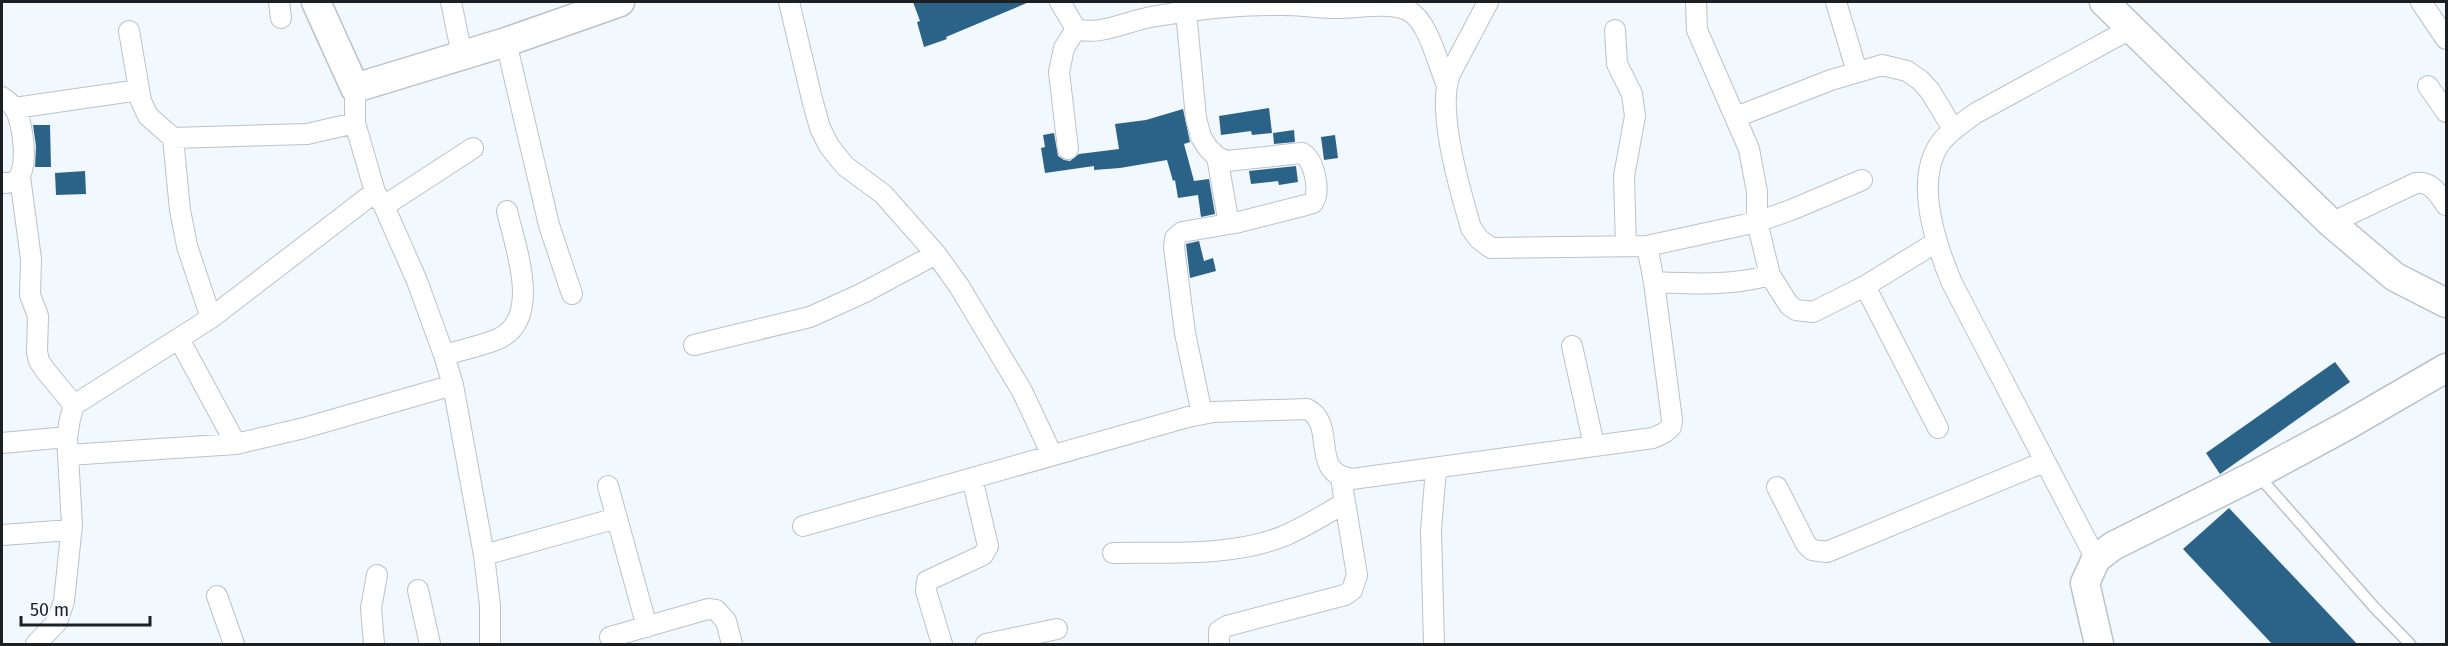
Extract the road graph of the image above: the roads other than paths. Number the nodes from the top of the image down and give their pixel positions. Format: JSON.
{"nodes":[{"id":1,"x":316,"y":2,"type":"edge"},
{"id":2,"x":451,"y":2,"type":"edge"},
{"id":3,"x":620,"y":2,"type":"edge"},
{"id":4,"x":789,"y":2,"type":"edge"},
{"id":5,"x":1060,"y":2,"type":"edge"},
{"id":6,"x":1488,"y":2,"type":"edge"},
{"id":7,"x":1696,"y":2,"type":"edge"},
{"id":8,"x":1836,"y":2,"type":"edge"},
{"id":9,"x":2104,"y":2,"type":"edge"},
{"id":10,"x":2421,"y":2,"type":"edge"},
{"id":11,"x":1147,"y":9,"type":"edge"},
{"id":12,"x":1186,"y":11,"type":"junction"},
{"id":13,"x":2132,"y":28,"type":"junction"},
{"id":14,"x":1076,"y":29,"type":"junction"},
{"id":15,"x":1615,"y":30,"type":"dead end"},
{"id":16,"x":129,"y":31,"type":"dead end"},
{"id":17,"x":2446,"y":39,"type":"edge"},
{"id":18,"x":506,"y":42,"type":"junction"},
{"id":19,"x":462,"y":55,"type":"junction"},
{"id":20,"x":1857,"y":72,"type":"junction"},
{"id":21,"x":1446,"y":83,"type":"junction"},
{"id":22,"x":2428,"y":86,"type":"dead end"},
{"id":23,"x":355,"y":88,"type":"junction"},
{"id":24,"x":139,"y":90,"type":"junction"},
{"id":25,"x":8,"y":102,"type":"edge"},
{"id":26,"x":2446,"y":112,"type":"edge"},
{"id":27,"x":1736,"y":117,"type":"junction"},
{"id":28,"x":355,"y":123,"type":"junction"},
{"id":29,"x":1953,"y":129,"type":"junction"},
{"id":30,"x":173,"y":138,"type":"junction"},
{"id":31,"x":473,"y":148,"type":"dead end"},
{"id":32,"x":1068,"y":149,"type":"dead end"},
{"id":33,"x":1217,"y":158,"type":"junction"},
{"id":34,"x":11,"y":180,"type":"edge"},
{"id":35,"x":1862,"y":180,"type":"dead end"},
{"id":36,"x":380,"y":199,"type":"junction"},
{"id":37,"x":2446,"y":206,"type":"edge"},
{"id":38,"x":507,"y":211,"type":"dead end"},
{"id":39,"x":1757,"y":222,"type":"junction"},
{"id":40,"x":2331,"y":223,"type":"junction"},
{"id":41,"x":1229,"y":224,"type":"junction"},
{"id":42,"x":1935,"y":243,"type":"junction"},
{"id":43,"x":1626,"y":246,"type":"junction"},
{"id":44,"x":1647,"y":246,"type":"junction"},
{"id":45,"x":936,"y":254,"type":"junction"},
{"id":46,"x":1770,"y":275,"type":"junction"},
{"id":47,"x":1654,"y":282,"type":"junction"},
{"id":48,"x":1865,"y":286,"type":"junction"},
{"id":49,"x":572,"y":294,"type":"dead end"},
{"id":50,"x":2446,"y":303,"type":"edge"},
{"id":51,"x":211,"y":318,"type":"junction"},
{"id":52,"x":179,"y":339,"type":"junction"},
{"id":53,"x":694,"y":345,"type":"dead end"},
{"id":54,"x":1572,"y":346,"type":"dead end"},
{"id":55,"x":444,"y":355,"type":"junction"},
{"id":56,"x":2446,"y":368,"type":"edge"},
{"id":57,"x":453,"y":385,"type":"junction"},
{"id":58,"x":74,"y":405,"type":"junction"},
{"id":59,"x":1202,"y":414,"type":"junction"},
{"id":60,"x":1938,"y":428,"type":"dead end"},
{"id":61,"x":2,"y":443,"type":"edge"},
{"id":62,"x":237,"y":444,"type":"junction"},
{"id":63,"x":1594,"y":445,"type":"junction"},
{"id":64,"x":68,"y":446,"type":"junction"},
{"id":65,"x":1052,"y":455,"type":"junction"},
{"id":66,"x":2044,"y":462,"type":"junction"},
{"id":67,"x":1436,"y":469,"type":"junction"},
{"id":68,"x":2257,"y":474,"type":"junction"},
{"id":69,"x":972,"y":478,"type":"junction"},
{"id":70,"x":1341,"y":478,"type":"junction"},
{"id":71,"x":608,"y":486,"type":"dead end"},
{"id":72,"x":1777,"y":487,"type":"dead end"},
{"id":73,"x":1346,"y":503,"type":"junction"},
{"id":74,"x":617,"y":518,"type":"junction"},
{"id":75,"x":803,"y":526,"type":"dead end"},
{"id":76,"x":71,"y":531,"type":"junction"},
{"id":77,"x":2,"y":535,"type":"edge"},
{"id":78,"x":1113,"y":553,"type":"dead end"},
{"id":79,"x":484,"y":555,"type":"junction"},
{"id":80,"x":2096,"y":559,"type":"junction"},
{"id":81,"x":377,"y":575,"type":"dead end"},
{"id":82,"x":418,"y":590,"type":"dead end"},
{"id":83,"x":217,"y":596,"type":"dead end"},
{"id":84,"x":646,"y":627,"type":"junction"},
{"id":85,"x":1057,"y":629,"type":"dead end"},
{"id":86,"x":610,"y":637,"type":"dead end"},
{"id":87,"x":36,"y":645,"type":"edge"},
{"id":88,"x":234,"y":645,"type":"edge"},
{"id":89,"x":374,"y":645,"type":"edge"},
{"id":90,"x":430,"y":645,"type":"edge"},
{"id":91,"x":490,"y":645,"type":"edge"},
{"id":92,"x":732,"y":645,"type":"edge"},
{"id":93,"x":942,"y":645,"type":"edge"},
{"id":94,"x":986,"y":645,"type":"edge"},
{"id":95,"x":1219,"y":645,"type":"edge"},
{"id":96,"x":1434,"y":645,"type":"edge"},
{"id":97,"x":2099,"y":645,"type":"edge"},
{"id":98,"x":2410,"y":645,"type":"edge"}],
"edges":[{"from":1,"to":23,"type":"street"},
{"from":2,"to":19,"type":"street"},
{"from":3,"to":18,"type":"street"},
{"from":4,"to":45,"type":"street"},
{"from":5,"to":14,"type":"street"},
{"from":6,"to":21,"type":"street"},
{"from":7,"to":27,"type":"street"},
{"from":8,"to":20,"type":"street"},
{"from":9,"to":13,"type":"street"},
{"from":10,"to":17,"type":"street"},
{"from":11,"to":12,"type":"street"},
{"from":11,"to":14,"type":"street"},
{"from":12,"to":21,"type":"street"},
{"from":12,"to":33,"type":"street"},
{"from":13,"to":29,"type":"street"},
{"from":13,"to":40,"type":"street"},
{"from":14,"to":32,"type":"street"},
{"from":15,"to":43,"type":"street"},
{"from":16,"to":24,"type":"street"},
{"from":18,"to":19,"type":"street"},
{"from":18,"to":49,"type":"street"},
{"from":19,"to":23,"type":"street"},
{"from":20,"to":27,"type":"street"},
{"from":20,"to":29,"type":"street"},
{"from":21,"to":43,"type":"street"},
{"from":22,"to":26,"type":"street"},
{"from":23,"to":28,"type":"street"},
{"from":24,"to":25,"type":"street"},
{"from":24,"to":30,"type":"street"},
{"from":25,"to":34,"type":"street"},
{"from":27,"to":39,"type":"street"},
{"from":28,"to":30,"type":"street"},
{"from":28,"to":36,"type":"street"},
{"from":29,"to":42,"type":"street"},
{"from":30,"to":51,"type":"street"},
{"from":31,"to":36,"type":"street"},
{"from":33,"to":41,"type":"street"},
{"from":33,"to":41,"type":"street"},
{"from":34,"to":58,"type":"street"},
{"from":35,"to":39,"type":"street"},
{"from":36,"to":51,"type":"street"},
{"from":36,"to":55,"type":"street"},
{"from":37,"to":40,"type":"street"},
{"from":38,"to":55,"type":"street"},
{"from":39,"to":44,"type":"street"},
{"from":39,"to":46,"type":"street"},
{"from":40,"to":50,"type":"street"},
{"from":41,"to":59,"type":"street"},
{"from":42,"to":48,"type":"street"},
{"from":42,"to":66,"type":"street"},
{"from":43,"to":44,"type":"street"},
{"from":44,"to":47,"type":"street"},
{"from":45,"to":53,"type":"street"},
{"from":45,"to":65,"type":"street"},
{"from":46,"to":47,"type":"street"},
{"from":46,"to":48,"type":"street"},
{"from":47,"to":63,"type":"street"},
{"from":48,"to":60,"type":"street"},
{"from":51,"to":52,"type":"street"},
{"from":52,"to":58,"type":"street"},
{"from":52,"to":62,"type":"street"},
{"from":54,"to":63,"type":"street"},
{"from":55,"to":57,"type":"street"},
{"from":56,"to":68,"type":"street"},
{"from":57,"to":62,"type":"street"},
{"from":57,"to":79,"type":"street"},
{"from":58,"to":64,"type":"street"},
{"from":59,"to":65,"type":"street"},
{"from":59,"to":70,"type":"street"},
{"from":61,"to":64,"type":"street"},
{"from":62,"to":64,"type":"street"},
{"from":63,"to":67,"type":"street"},
{"from":64,"to":76,"type":"street"},
{"from":65,"to":69,"type":"street"},
{"from":66,"to":72,"type":"street"},
{"from":66,"to":80,"type":"street"},
{"from":67,"to":70,"type":"street"},
{"from":67,"to":96,"type":"street"},
{"from":68,"to":80,"type":"street"},
{"from":68,"to":98,"type":"lane"},
{"from":69,"to":75,"type":"street"},
{"from":69,"to":93,"type":"street"},
{"from":70,"to":73,"type":"street"},
{"from":71,"to":74,"type":"street"},
{"from":73,"to":78,"type":"street"},
{"from":73,"to":95,"type":"street"},
{"from":74,"to":79,"type":"street"},
{"from":74,"to":84,"type":"street"},
{"from":76,"to":77,"type":"street"},
{"from":76,"to":87,"type":"street"},
{"from":79,"to":91,"type":"street"},
{"from":80,"to":97,"type":"street"},
{"from":81,"to":89,"type":"street"},
{"from":82,"to":90,"type":"street"},
{"from":83,"to":88,"type":"street"},
{"from":84,"to":86,"type":"street"},
{"from":84,"to":92,"type":"street"},
{"from":85,"to":94,"type":"street"}]}
